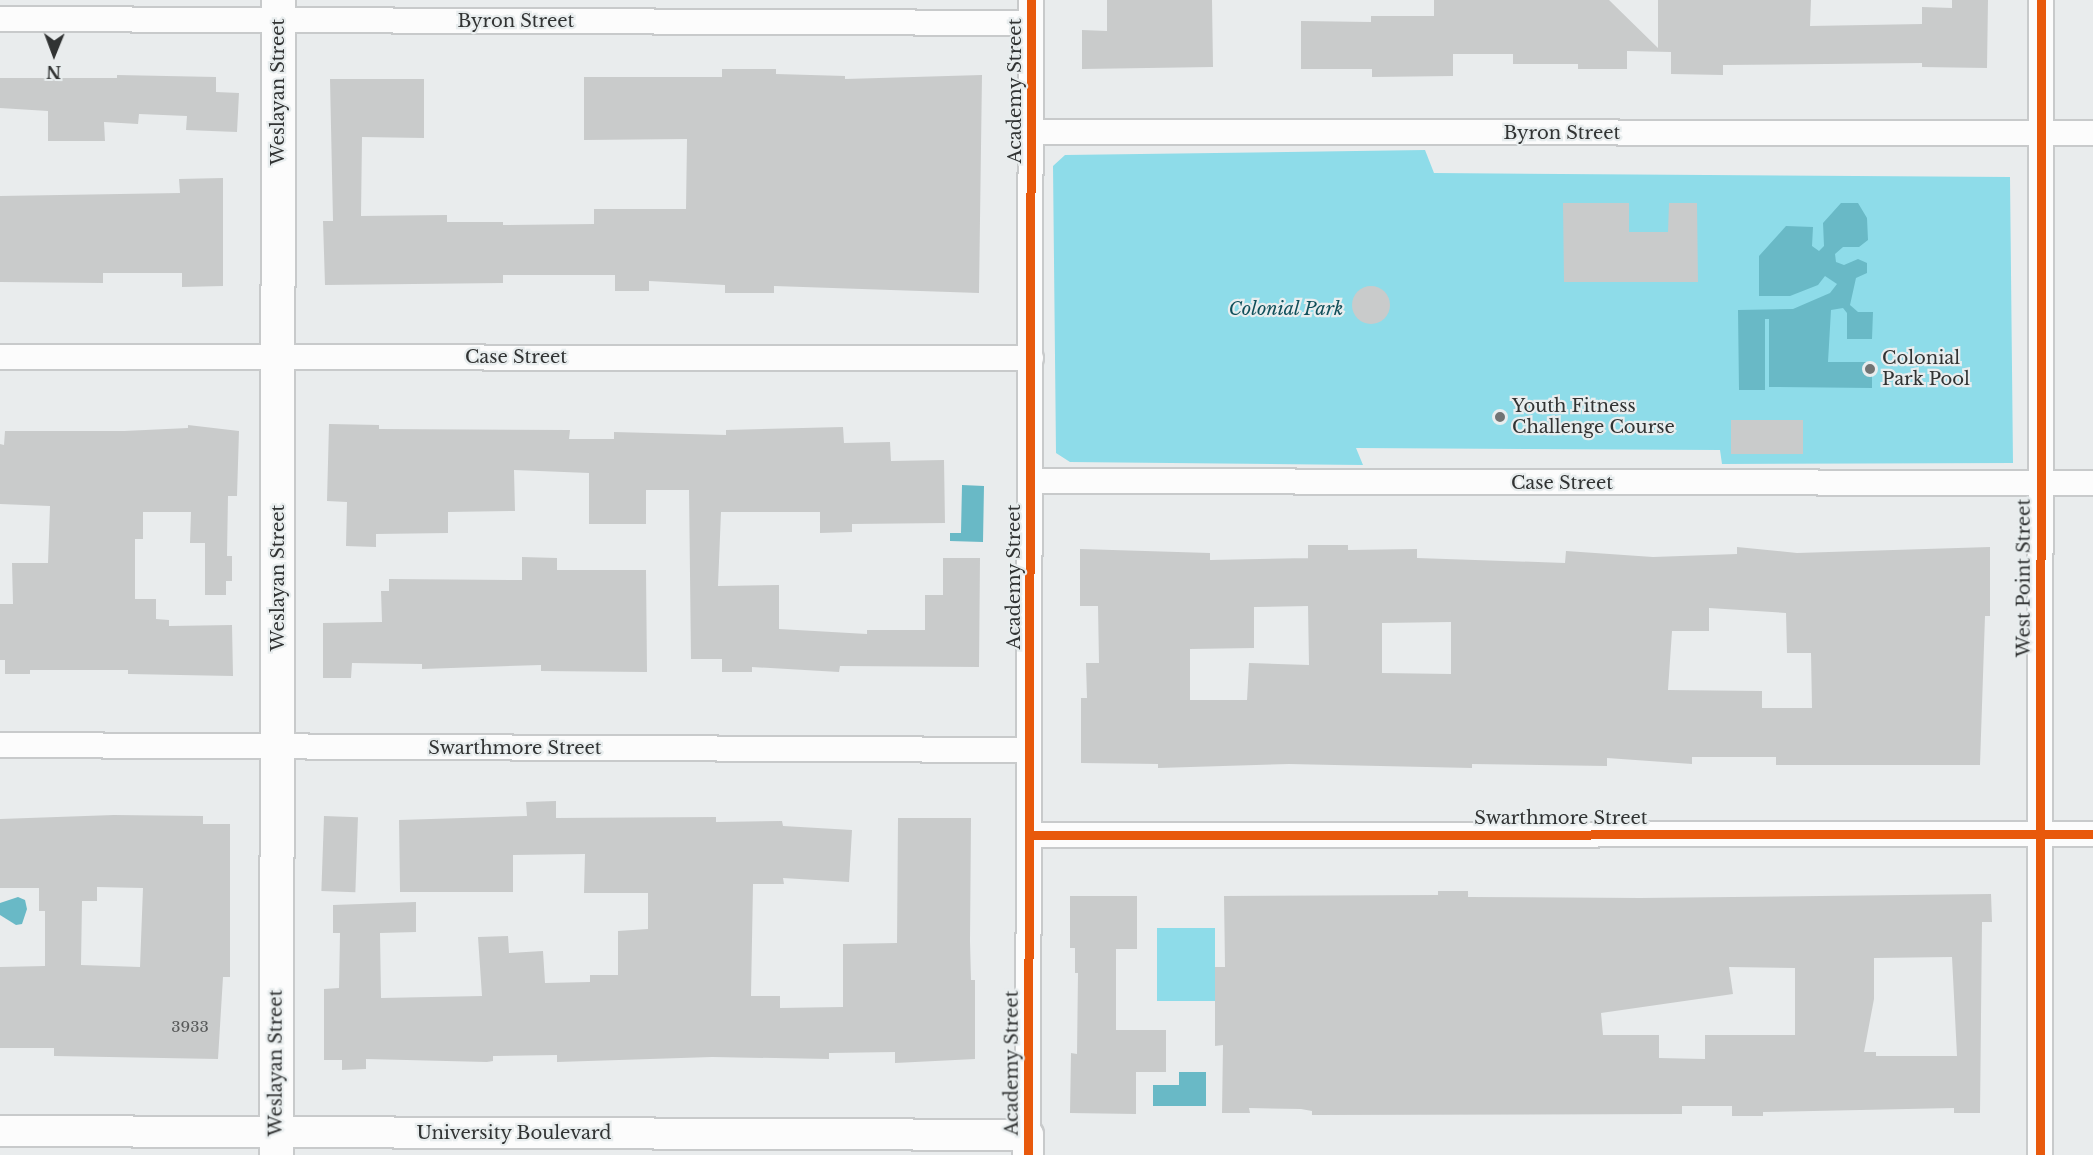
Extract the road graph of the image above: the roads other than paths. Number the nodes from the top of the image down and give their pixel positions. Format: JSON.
{"nodes":[{"id":1,"x":2041,"y":0,"type":"edge"},
{"id":2,"x":278,"y":10,"type":"edge"},
{"id":3,"x":1031,"y":12,"type":"edge"},
{"id":4,"x":0,"y":19,"type":"edge"},
{"id":5,"x":1031,"y":132,"type":"junction"},
{"id":6,"x":2041,"y":133,"type":"junction"},
{"id":7,"x":2093,"y":133,"type":"edge"},
{"id":8,"x":0,"y":357,"type":"edge"},
{"id":9,"x":278,"y":357,"type":"junction"},
{"id":10,"x":1031,"y":358,"type":"junction"},
{"id":11,"x":1031,"y":481,"type":"junction"},
{"id":12,"x":2040,"y":483,"type":"junction"},
{"id":13,"x":2093,"y":483,"type":"edge"},
{"id":14,"x":0,"y":745,"type":"edge"},
{"id":15,"x":278,"y":747,"type":"junction"},
{"id":16,"x":1029,"y":750,"type":"junction"},
{"id":17,"x":2040,"y":834,"type":"junction"},
{"id":18,"x":2093,"y":834,"type":"edge"},
{"id":19,"x":1029,"y":835,"type":"junction"},
{"id":20,"x":0,"y":1131,"type":"edge"},
{"id":21,"x":276,"y":1144,"type":"edge"},
{"id":22,"x":1028,"y":1145,"type":"edge"},
{"id":23,"x":2040,"y":1155,"type":"edge"}],
"edges":[{"from":1,"to":6,"type":"street","name":"West Point Street"},
{"from":2,"to":3,"type":"street","name":"Byron Street"},
{"from":2,"to":4,"type":"street","name":"Byron Street"},
{"from":2,"to":9,"type":"main road","name":"Weslayan Street"},
{"from":3,"to":5,"type":"street","name":"Academy Street"},
{"from":5,"to":6,"type":"street","name":"Byron Street"},
{"from":5,"to":10,"type":"street","name":"Academy Street"},
{"from":6,"to":7,"type":"street","name":"Byron Street"},
{"from":6,"to":12,"type":"street","name":"West Point Street"},
{"from":8,"to":9,"type":"street","name":"Case Street"},
{"from":9,"to":10,"type":"street","name":"Case Street"},
{"from":9,"to":15,"type":"main road","name":"Weslayan Street"},
{"from":10,"to":11,"type":"street","name":"Academy Street"},
{"from":11,"to":12,"type":"street","name":"Case Street"},
{"from":11,"to":16,"type":"street","name":"Academy Street"},
{"from":12,"to":13,"type":"street","name":"Case Street"},
{"from":12,"to":17,"type":"street","name":"West Point Street"},
{"from":14,"to":15,"type":"street","name":"Swarthmore Street"},
{"from":15,"to":16,"type":"street","name":"Swarthmore Street"},
{"from":15,"to":21,"type":"main road","name":"Weslayan Street"},
{"from":16,"to":19,"type":"street","name":"Academy Street"},
{"from":17,"to":18,"type":"street","name":"Swarthmore Street"},
{"from":17,"to":19,"type":"street","name":"Swarthmore Street"},
{"from":17,"to":23,"type":"street","name":"West Point Street"},
{"from":19,"to":22,"type":"street","name":"Academy Street"},
{"from":20,"to":21,"type":"street","name":"University Boulevard"},
{"from":21,"to":22,"type":"street","name":"University Boulevard"}]}
